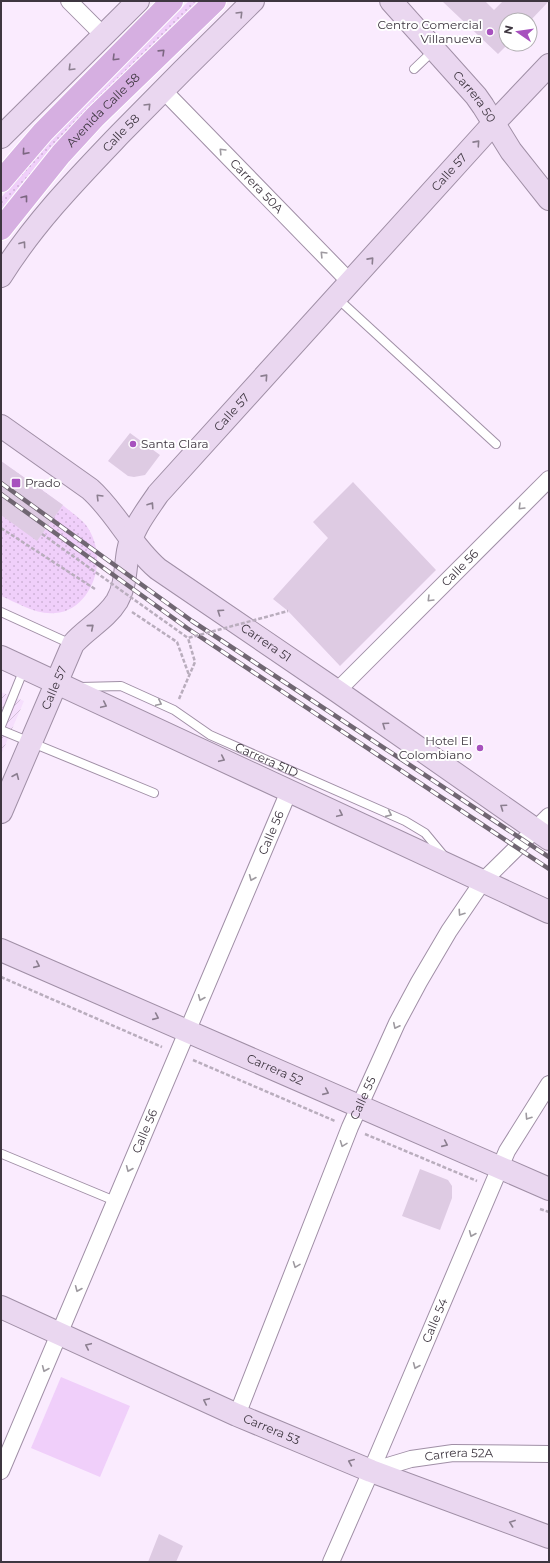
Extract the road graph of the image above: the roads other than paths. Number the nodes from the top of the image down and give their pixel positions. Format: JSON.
{"nodes":[{"id":1,"x":69,"y":1,"type":"edge"},
{"id":2,"x":138,"y":1,"type":"edge"},
{"id":3,"x":172,"y":1,"type":"edge"},
{"id":4,"x":214,"y":1,"type":"edge"},
{"id":5,"x":253,"y":1,"type":"edge"},
{"id":6,"x":391,"y":1,"type":"edge"},
{"id":7,"x":103,"y":35,"type":"junction"},
{"id":8,"x":434,"y":50,"type":"junction"},
{"id":9,"x":549,"y":65,"type":"edge"},
{"id":10,"x":414,"y":69,"type":"dead end"},
{"id":11,"x":163,"y":90,"type":"junction"},
{"id":12,"x":494,"y":123,"type":"junction"},
{"id":13,"x":1,"y":137,"type":"edge"},
{"id":14,"x":1,"y":181,"type":"edge"},
{"id":15,"x":549,"y":199,"type":"edge"},
{"id":16,"x":1,"y":229,"type":"edge"},
{"id":17,"x":1,"y":276,"type":"edge"},
{"id":18,"x":343,"y":290,"type":"junction"},
{"id":19,"x":1,"y":426,"type":"edge"},
{"id":20,"x":496,"y":444,"type":"dead end"},
{"id":21,"x":549,"y":479,"type":"edge"},
{"id":22,"x":131,"y":539,"type":"junction"},
{"id":23,"x":1,"y":612,"type":"edge"},
{"id":24,"x":73,"y":644,"type":"junction"},
{"id":25,"x":1,"y":657,"type":"edge"},
{"id":26,"x":24,"y":668,"type":"junction"},
{"id":27,"x":62,"y":685,"type":"junction"},
{"id":28,"x":337,"y":692,"type":"junction"},
{"id":29,"x":1,"y":726,"type":"edge"},
{"id":30,"x":1,"y":730,"type":"edge"},
{"id":31,"x":30,"y":743,"type":"junction"},
{"id":32,"x":290,"y":791,"type":"junction"},
{"id":33,"x":154,"y":793,"type":"dead end"},
{"id":34,"x":1,"y":812,"type":"edge"},
{"id":35,"x":544,"y":828,"type":"edge"},
{"id":36,"x":453,"y":867,"type":"junction"},
{"id":37,"x":483,"y":881,"type":"junction"},
{"id":38,"x":549,"y":912,"type":"edge"},
{"id":39,"x":1,"y":950,"type":"edge"},
{"id":40,"x":188,"y":1031,"type":"junction"},
{"id":41,"x":549,"y":1084,"type":"edge"},
{"id":42,"x":359,"y":1106,"type":"junction"},
{"id":43,"x":2,"y":1154,"type":"dead end"},
{"id":44,"x":500,"y":1168,"type":"junction"},
{"id":45,"x":549,"y":1189,"type":"edge"},
{"id":46,"x":115,"y":1201,"type":"junction"},
{"id":47,"x":1,"y":1307,"type":"edge"},
{"id":48,"x":60,"y":1333,"type":"junction"},
{"id":49,"x":237,"y":1415,"type":"junction"},
{"id":50,"x":549,"y":1454,"type":"edge"},
{"id":51,"x":1,"y":1471,"type":"edge"},
{"id":52,"x":371,"y":1471,"type":"junction"},
{"id":53,"x":549,"y":1537,"type":"edge"},
{"id":54,"x":331,"y":1562,"type":"edge"}],
"edges":[{"from":1,"to":7,"type":"street"},
{"from":2,"to":7,"type":"main road"},
{"from":3,"to":14,"type":"main road","one_way":true},
{"from":16,"to":4,"type":"main road","name":"Avenida Calle 58","one_way":true},
{"from":11,"to":5,"type":"main road","name":"Calle 58","one_way":true},
{"from":6,"to":8,"type":"main road","name":"Carrera 50"},
{"from":7,"to":13,"type":"main road","one_way":true},
{"from":8,"to":10,"type":"lane"},
{"from":8,"to":12,"type":"main road","name":"Carrera 50"},
{"from":9,"to":12,"type":"main road","name":"Calle 57"},
{"from":17,"to":11,"type":"main road","name":"Calle 58","one_way":true},
{"from":18,"to":11,"type":"street","name":"Carrera 50A","one_way":true},
{"from":12,"to":15,"type":"main road","name":"Carrera 50"},
{"from":18,"to":12,"type":"main road","name":"Calle 57","one_way":true},
{"from":18,"to":20,"type":"lane"},
{"from":22,"to":18,"type":"main road","name":"Calle 57","one_way":true},
{"from":22,"to":19,"type":"main road","name":"Carrera 51","one_way":true},
{"from":21,"to":28,"type":"street","name":"Calle 56","one_way":true},
{"from":24,"to":22,"type":"main road","name":"Calle 57","one_way":true},
{"from":28,"to":22,"type":"main road","name":"Carrera 51","one_way":true},
{"from":23,"to":24,"type":"lane"},
{"from":24,"to":27,"type":"main road","name":"Calle 57"},
{"from":25,"to":26,"type":"main road","name":"Carrera 51D"},
{"from":26,"to":27,"type":"main road","name":"Carrera 51D"},
{"from":26,"to":29,"type":"lane"},
{"from":27,"to":31,"type":"main road","name":"Calle 57"},
{"from":27,"to":32,"type":"main road","name":"Carrera 51D","one_way":true},
{"from":27,"to":36,"type":"lane","name":"Carrera 51D","one_way":true},
{"from":35,"to":28,"type":"main road","name":"Carrera 51","one_way":true},
{"from":30,"to":31,"type":"lane"},
{"from":31,"to":33,"type":"lane"},
{"from":34,"to":31,"type":"main road","name":"Calle 57","one_way":true},
{"from":32,"to":36,"type":"main road","name":"Carrera 51D","one_way":true},
{"from":32,"to":40,"type":"street","name":"Calle 56","one_way":true},
{"from":35,"to":37,"type":"street","name":"Calle 55"},
{"from":36,"to":37,"type":"main road","name":"Carrera 51D"},
{"from":37,"to":38,"type":"main road","name":"Carrera 51D"},
{"from":37,"to":42,"type":"street","name":"Calle 55","one_way":true},
{"from":39,"to":40,"type":"main road","name":"Carrera 52","one_way":true},
{"from":40,"to":42,"type":"main road","name":"Carrera 52","one_way":true},
{"from":40,"to":46,"type":"street","name":"Calle 56","one_way":true},
{"from":41,"to":44,"type":"street","name":"Calle 54","one_way":true},
{"from":42,"to":44,"type":"main road","name":"Carrera 52","one_way":true},
{"from":42,"to":49,"type":"street","name":"Calle 55","one_way":true},
{"from":43,"to":46,"type":"lane"},
{"from":44,"to":45,"type":"main road","name":"Carrera 52"},
{"from":44,"to":52,"type":"street","name":"Calle 54","one_way":true},
{"from":46,"to":48,"type":"street","name":"Calle 56","one_way":true},
{"from":47,"to":48,"type":"main road","name":"Carrera 53"},
{"from":49,"to":48,"type":"main road","name":"Carrera 53","one_way":true},
{"from":48,"to":51,"type":"street","name":"Calle 56","one_way":true},
{"from":52,"to":49,"type":"main road","name":"Carrera 53","one_way":true},
{"from":50,"to":52,"type":"street","name":"Carrera 52A"},
{"from":53,"to":52,"type":"main road","name":"Carrera 53","one_way":true},
{"from":52,"to":54,"type":"street","name":"Calle 54"}]}
